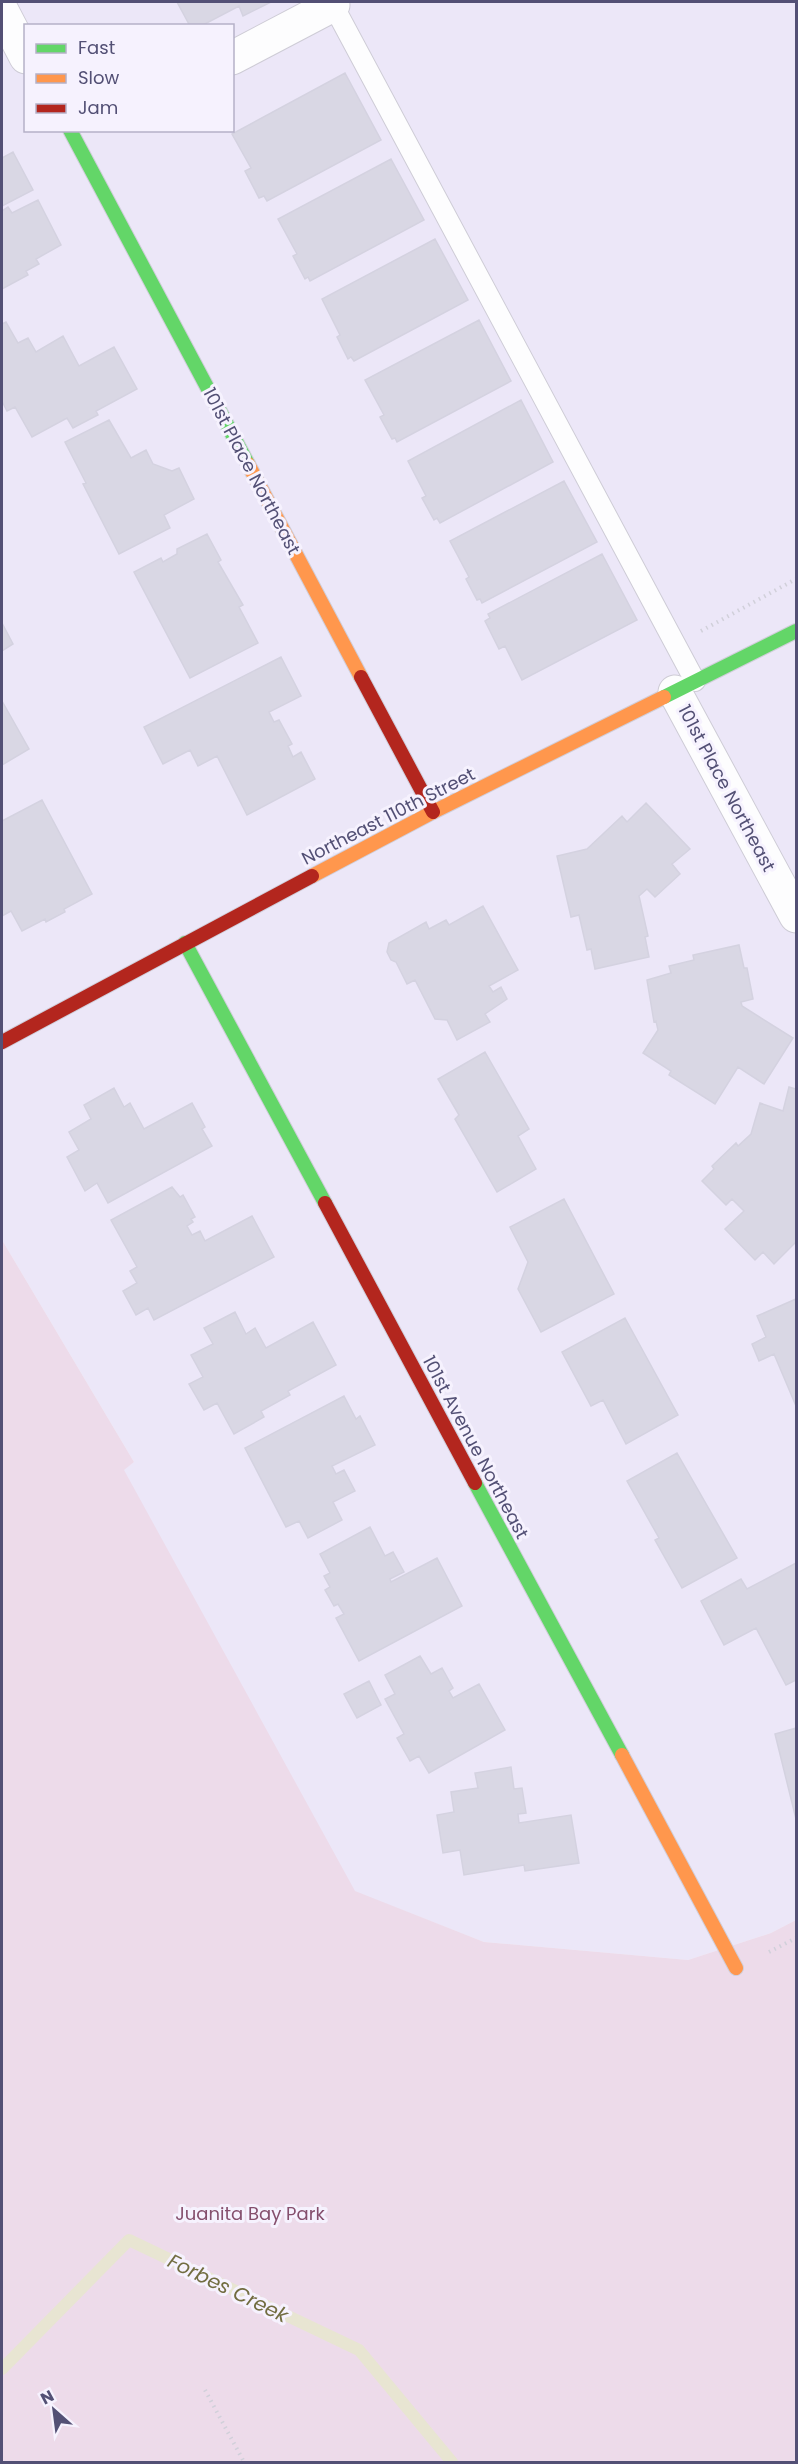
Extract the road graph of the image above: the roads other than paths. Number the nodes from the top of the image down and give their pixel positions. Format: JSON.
{"nodes":[{"id":1,"x":333,"y":5,"type":"joint"},
{"id":2,"x":2,"y":11,"type":"edge"},
{"id":3,"x":24,"y":53,"type":"edge"},
{"id":4,"x":234,"y":57,"type":"edge"},
{"id":5,"x":80,"y":134,"type":"edge"},
{"id":6,"x":796,"y":631,"type":"edge"},
{"id":7,"x":685,"y":686,"type":"junction"},
{"id":8,"x":434,"y":812,"type":"junction"},
{"id":9,"x":796,"y":916,"type":"edge"},
{"id":10,"x":185,"y":943,"type":"junction"},
{"id":11,"x":2,"y":1042,"type":"edge"},
{"id":12,"x":736,"y":1968,"type":"dead end"}],
"edges":[{"from":1,"to":4,"type":"street"},
{"from":1,"to":7,"type":"lane"},
{"from":2,"to":3,"type":"street"},
{"from":5,"to":8,"type":"street","name":"101st Place Northeast"},
{"from":6,"to":7,"type":"street","name":"Northeast 110th Street"},
{"from":7,"to":8,"type":"street","name":"Northeast 110th Street"},
{"from":7,"to":9,"type":"street","name":"101st Place Northeast"},
{"from":8,"to":10,"type":"street","name":"Northeast 110th Street"},
{"from":10,"to":11,"type":"street","name":"Northeast 110th Street"},
{"from":10,"to":12,"type":"street","name":"101st Avenue Northeast"}]}
